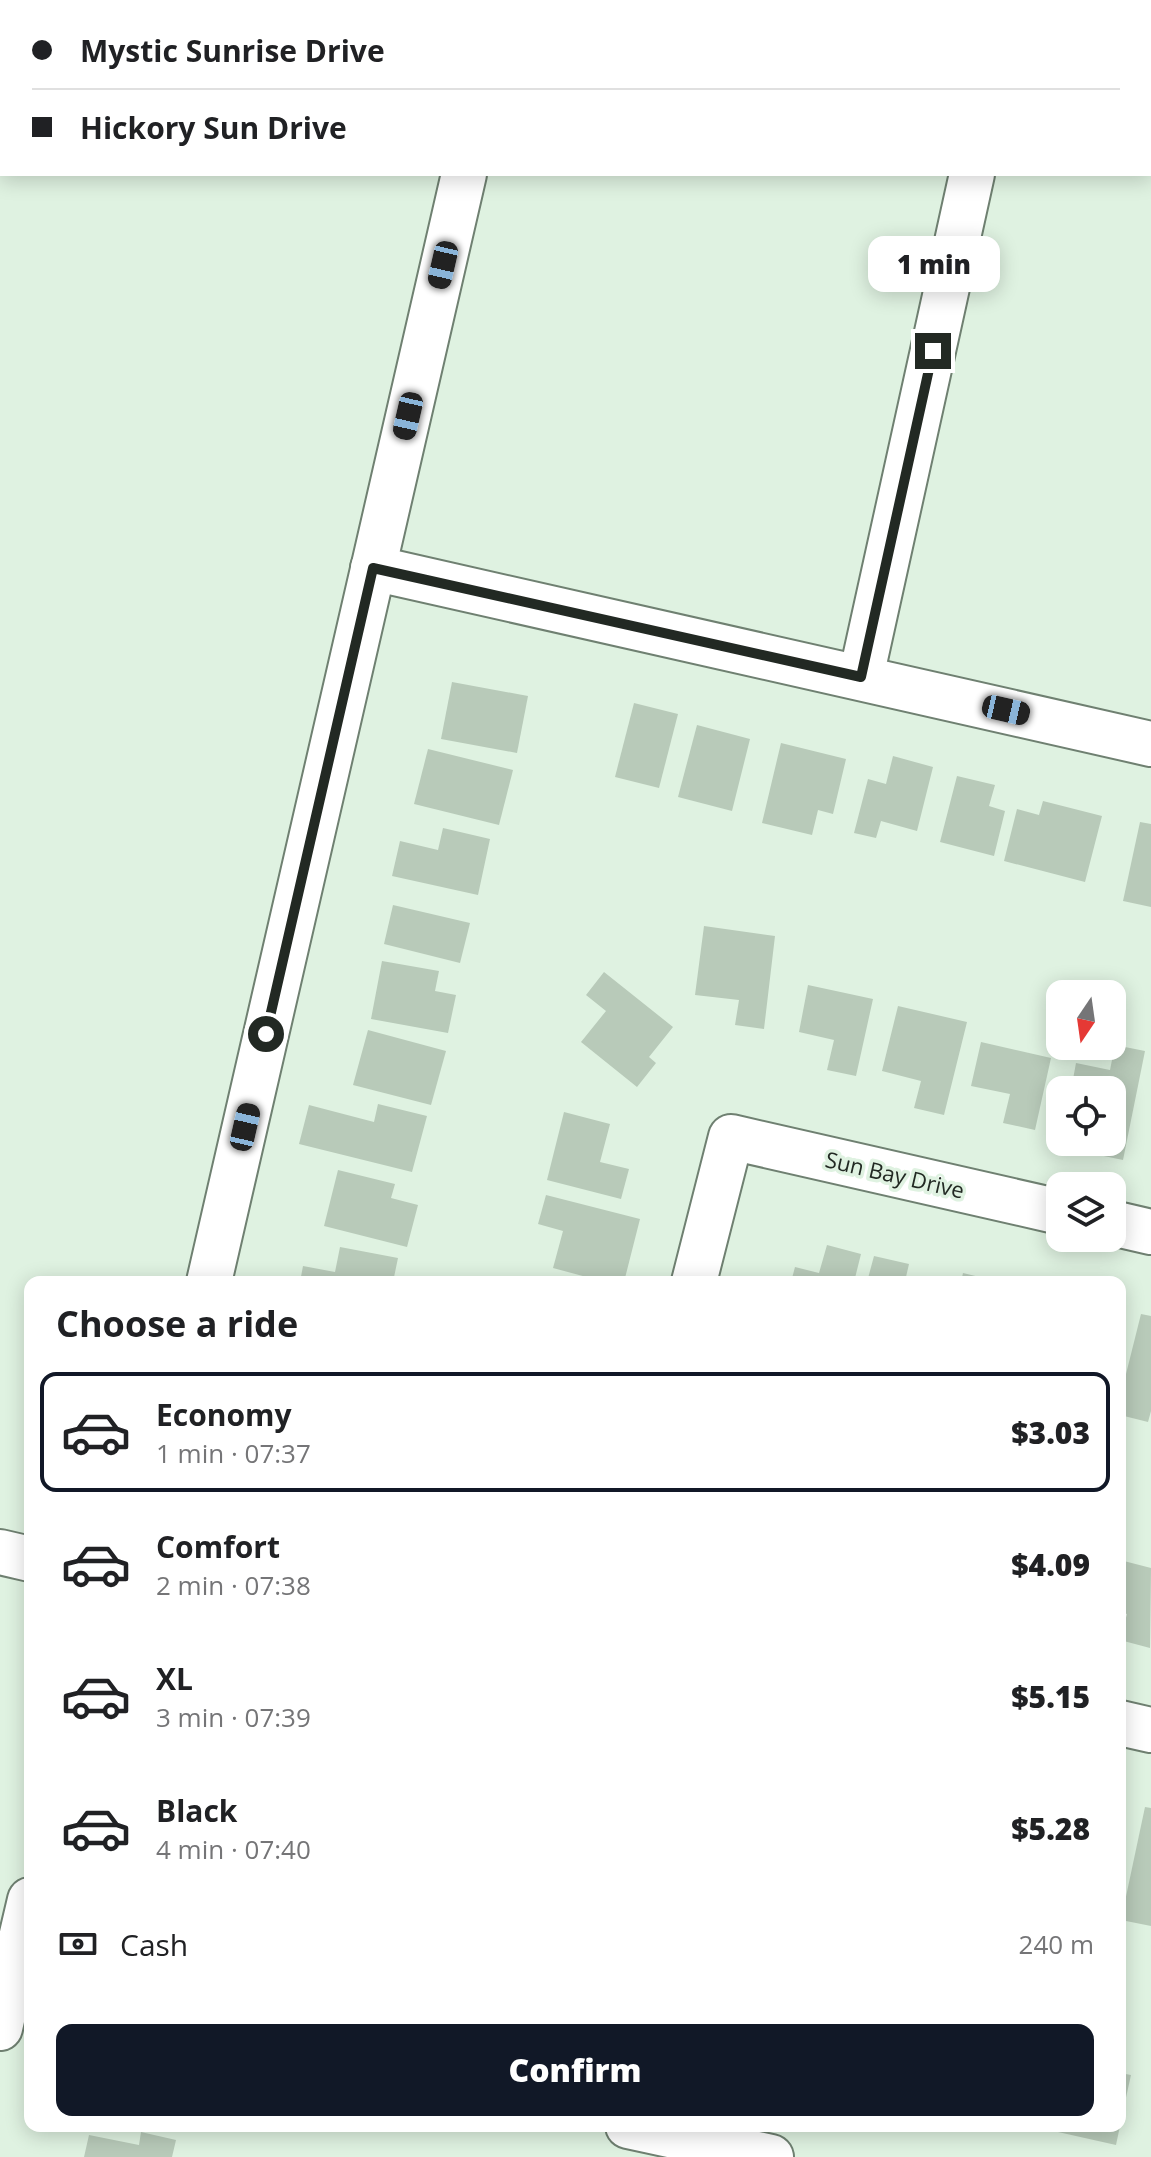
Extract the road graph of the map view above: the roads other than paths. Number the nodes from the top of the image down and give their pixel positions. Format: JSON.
{"nodes":[{"id":1,"x":464,"y":176,"type":"edge"},
{"id":2,"x":972,"y":176,"type":"edge"},
{"id":3,"x":373,"y":568,"type":"junction"},
{"id":4,"x":861,"y":677,"type":"junction"},
{"id":5,"x":1151,"y":744,"type":"edge"},
{"id":6,"x":1046,"y":1209,"type":"edge"},
{"id":7,"x":1126,"y":1226,"type":"edge"},
{"id":8,"x":1151,"y":1232,"type":"edge"},
{"id":9,"x":210,"y":1276,"type":"edge"},
{"id":10,"x":696,"y":1276,"type":"edge"},
{"id":11,"x":0,"y":1552,"type":"edge"},
{"id":12,"x":24,"y":1558,"type":"edge"},
{"id":13,"x":1126,"y":1724,"type":"edge"},
{"id":14,"x":1151,"y":1730,"type":"edge"},
{"id":15,"x":24,"y":1934,"type":"edge"},
{"id":16,"x":8,"y":2025,"type":"edge"},
{"id":17,"x":656,"y":2132,"type":"edge"},
{"id":18,"x":771,"y":2157,"type":"edge"}],
"edges":[{"from":1,"to":3,"type":"street"},
{"from":2,"to":4,"type":"street"},
{"from":3,"to":4,"type":"street"},
{"from":3,"to":9,"type":"street"},
{"from":4,"to":5,"type":"street"},
{"from":6,"to":10,"type":"street","name":"Sun Bay Drive"},
{"from":7,"to":8,"type":"street"},
{"from":11,"to":12,"type":"street"},
{"from":13,"to":14,"type":"street"},
{"from":15,"to":16,"type":"street"},
{"from":17,"to":18,"type":"street"}]}
